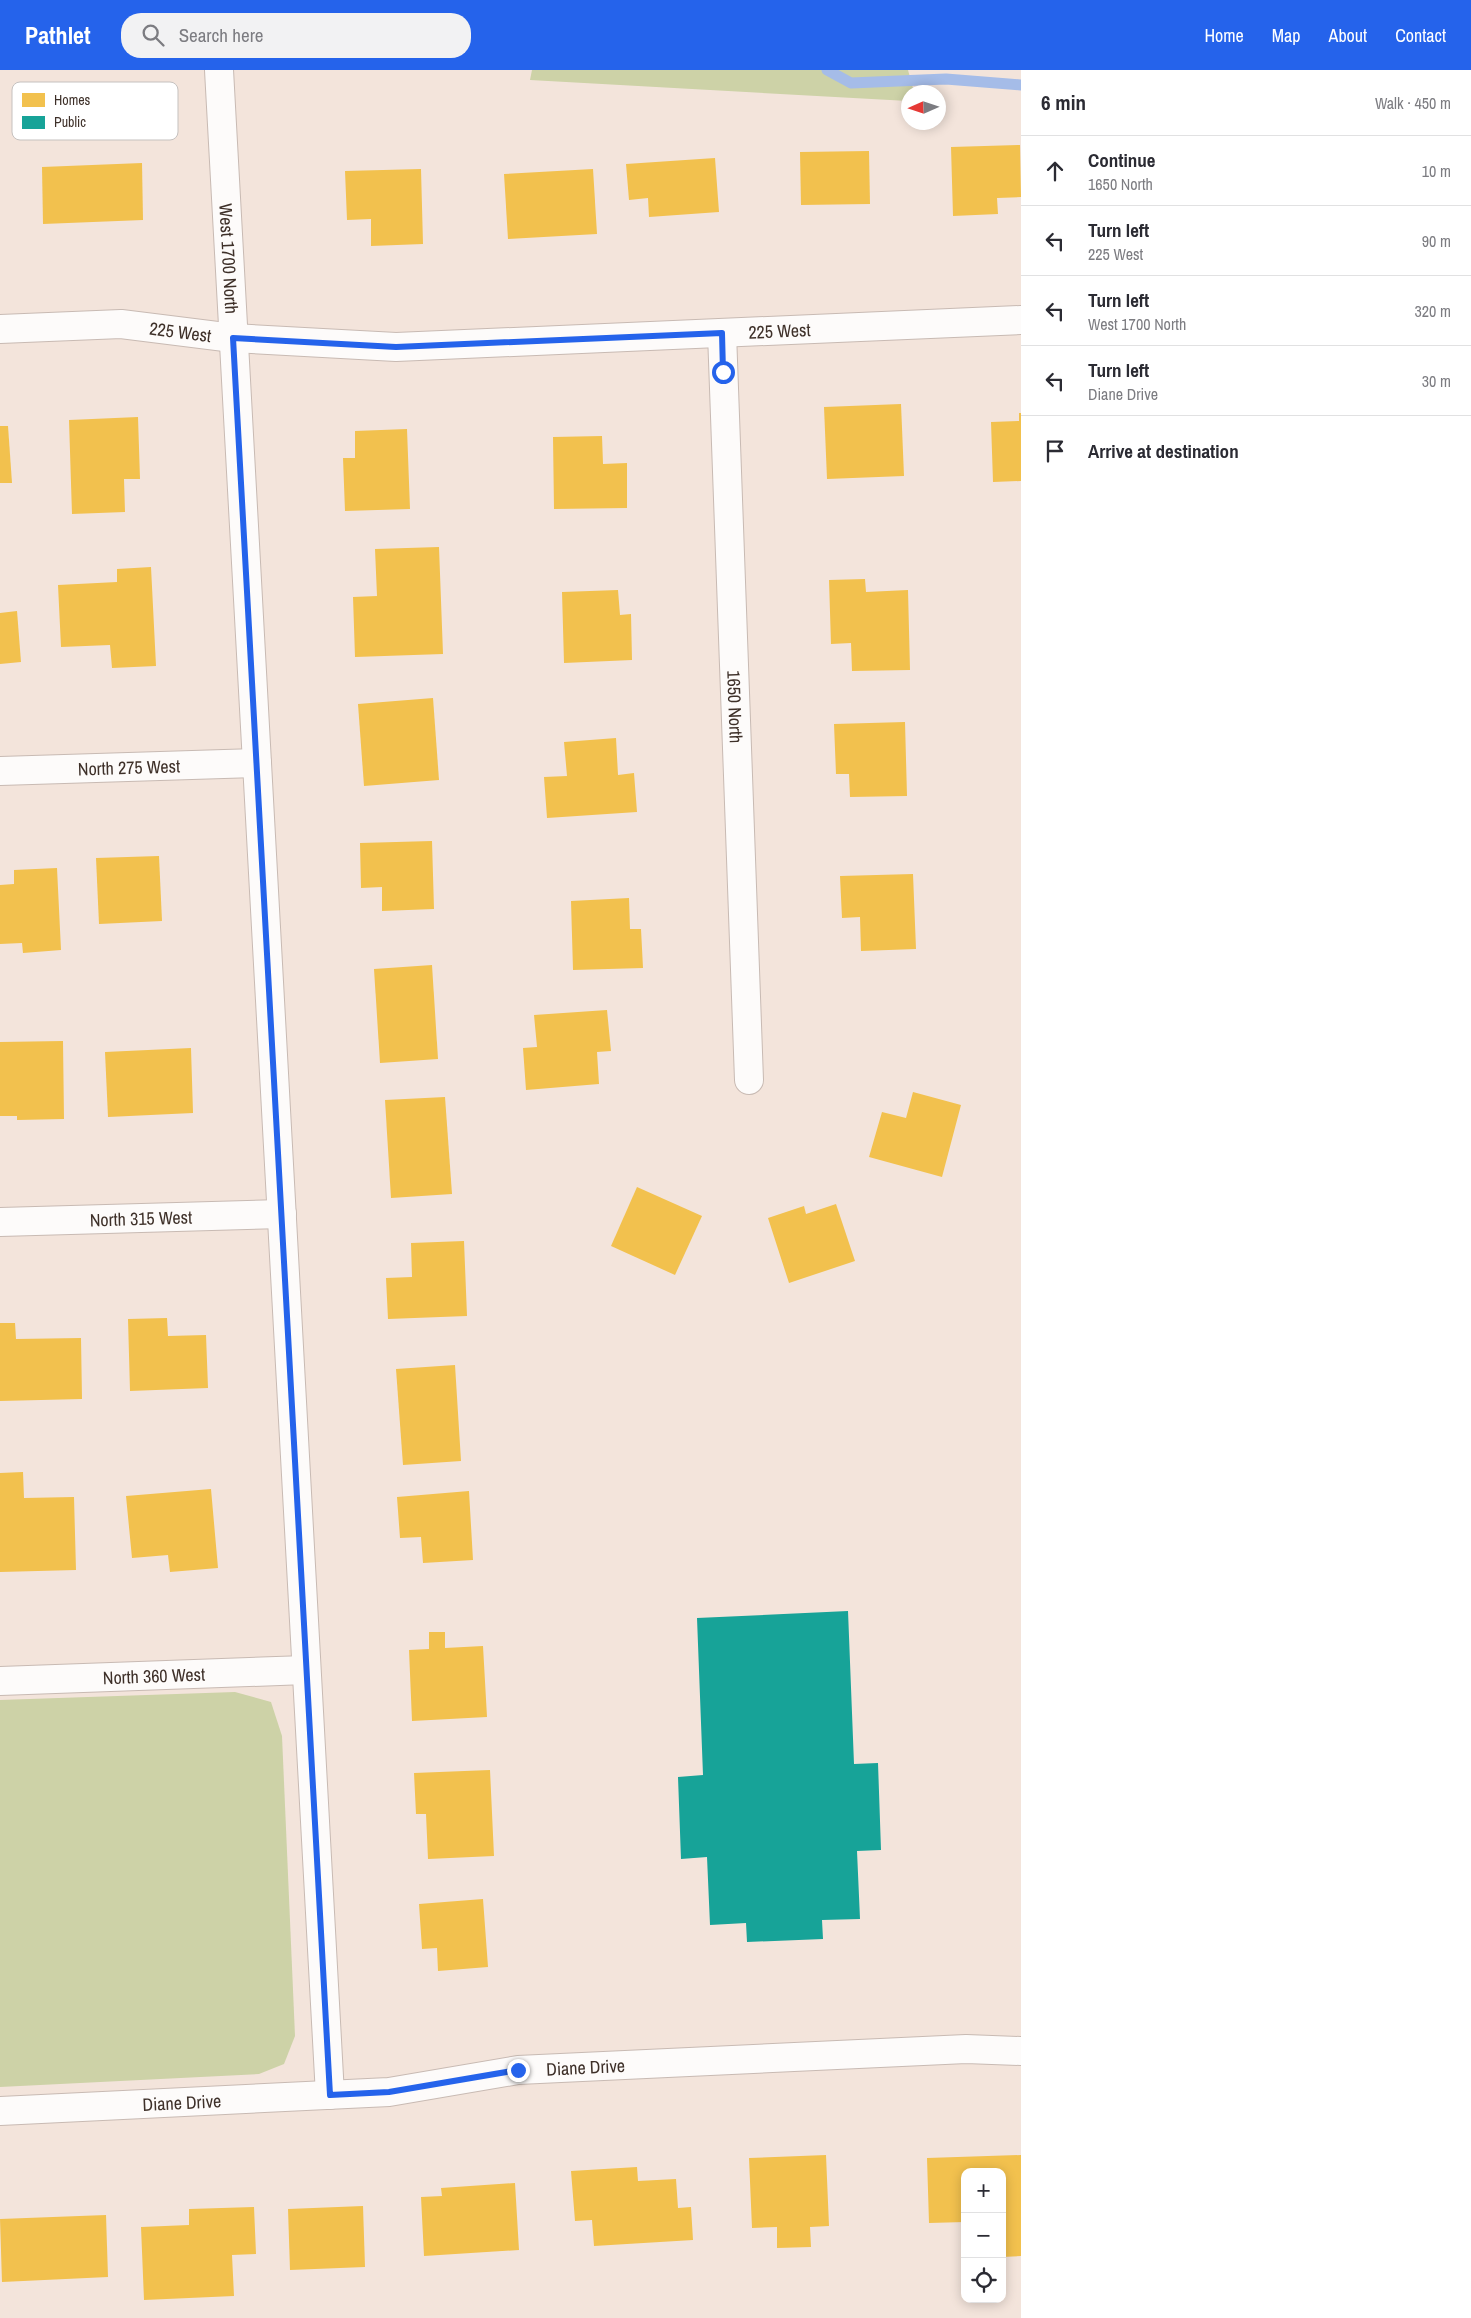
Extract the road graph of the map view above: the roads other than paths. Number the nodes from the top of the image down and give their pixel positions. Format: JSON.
{"nodes":[{"id":1,"x":219,"y":70,"type":"edge"},
{"id":2,"x":1021,"y":320,"type":"edge"},
{"id":3,"x":0,"y":329,"type":"edge"},
{"id":4,"x":722,"y":333,"type":"junction"},
{"id":5,"x":233,"y":338,"type":"junction"},
{"id":6,"x":257,"y":763,"type":"junction"},
{"id":7,"x":0,"y":771,"type":"edge"},
{"id":8,"x":749,"y":1080,"type":"dead end"},
{"id":9,"x":282,"y":1214,"type":"junction"},
{"id":10,"x":0,"y":1222,"type":"edge"},
{"id":11,"x":306,"y":1670,"type":"junction"},
{"id":12,"x":0,"y":1681,"type":"edge"},
{"id":13,"x":1021,"y":2052,"type":"edge"},
{"id":14,"x":330,"y":2095,"type":"junction"},
{"id":15,"x":0,"y":2111,"type":"edge"}],
"edges":[{"from":1,"to":5,"type":"street","name":"West 1700 North"},
{"from":2,"to":4,"type":"street","name":"225 West"},
{"from":3,"to":5,"type":"street","name":"225 West"},
{"from":4,"to":5,"type":"street","name":"225 West"},
{"from":4,"to":8,"type":"street","name":"1650 North"},
{"from":5,"to":6,"type":"street","name":"West 1700 North"},
{"from":6,"to":7,"type":"street","name":"North 275 West"},
{"from":6,"to":9,"type":"street","name":"West 1700 North"},
{"from":9,"to":10,"type":"street","name":"North 315 West"},
{"from":9,"to":11,"type":"street","name":"West 1700 North"},
{"from":11,"to":12,"type":"street","name":"North 360 West"},
{"from":11,"to":14,"type":"street","name":"West 1700 North"},
{"from":13,"to":14,"type":"street","name":"Diane Drive"},
{"from":14,"to":15,"type":"street","name":"Diane Drive"}]}
